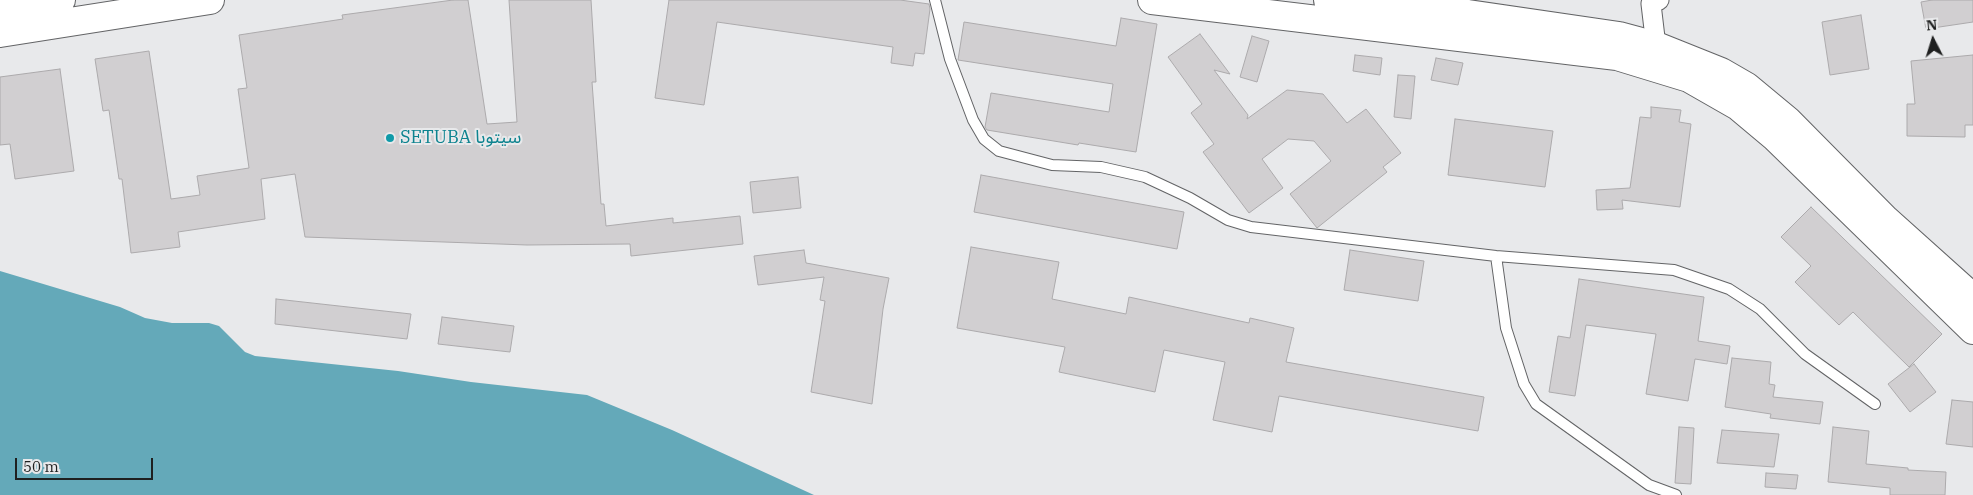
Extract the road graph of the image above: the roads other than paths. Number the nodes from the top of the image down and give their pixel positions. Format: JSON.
{"nodes":[{"id":1,"x":61,"y":0,"type":"edge"},
{"id":2,"x":210,"y":0,"type":"edge"},
{"id":3,"x":935,"y":0,"type":"edge"},
{"id":4,"x":1152,"y":0,"type":"edge"},
{"id":5,"x":1328,"y":0,"type":"edge"},
{"id":6,"x":1659,"y":0,"type":"edge"},
{"id":7,"x":1202,"y":3,"type":"edge"},
{"id":8,"x":1468,"y":7,"type":"edge"},
{"id":9,"x":0,"y":10,"type":"edge"},
{"id":10,"x":0,"y":33,"type":"edge"},
{"id":11,"x":1656,"y":46,"type":"junction"},
{"id":12,"x":1496,"y":256,"type":"junction"},
{"id":13,"x":1973,"y":298,"type":"edge"},
{"id":14,"x":1973,"y":330,"type":"edge"},
{"id":15,"x":1875,"y":404,"type":"dead end"},
{"id":16,"x":1676,"y":495,"type":"edge"}],
"edges":[{"from":1,"to":9,"type":"main road"},
{"from":2,"to":10,"type":"main road"},
{"from":3,"to":12,"type":"lane"},
{"from":4,"to":7,"type":"main road"},
{"from":5,"to":8,"type":"main road"},
{"from":6,"to":11,"type":"street"},
{"from":7,"to":14,"type":"main road"},
{"from":8,"to":11,"type":"main road"},
{"from":11,"to":13,"type":"main road"},
{"from":12,"to":15,"type":"lane"},
{"from":12,"to":16,"type":"lane"}]}
